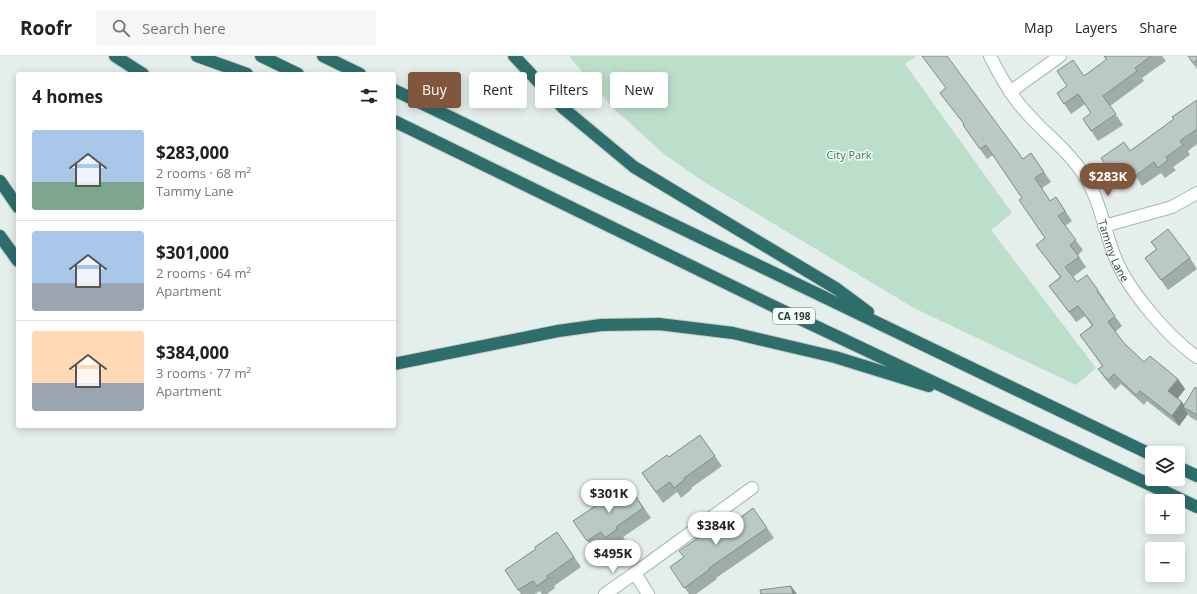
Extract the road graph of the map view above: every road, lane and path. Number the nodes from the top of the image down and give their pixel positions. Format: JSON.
{"nodes":[{"id":1,"x":115,"y":56,"type":"edge"},
{"id":2,"x":197,"y":56,"type":"edge"},
{"id":3,"x":261,"y":56,"type":"edge"},
{"id":4,"x":323,"y":56,"type":"edge"},
{"id":5,"x":514,"y":56,"type":"edge"},
{"id":6,"x":990,"y":56,"type":"edge"},
{"id":7,"x":1060,"y":56,"type":"edge"},
{"id":8,"x":140,"y":72,"type":"edge"},
{"id":9,"x":241,"y":72,"type":"edge"},
{"id":10,"x":294,"y":72,"type":"edge"},
{"id":11,"x":356,"y":72,"type":"edge"},
{"id":12,"x":396,"y":91,"type":"edge"},
{"id":13,"x":1010,"y":92,"type":"junction"},
{"id":14,"x":396,"y":122,"type":"edge"},
{"id":15,"x":396,"y":129,"type":"edge"},
{"id":16,"x":446,"y":146,"type":"junction"},
{"id":17,"x":0,"y":181,"type":"edge"},
{"id":18,"x":1197,"y":193,"type":"edge"},
{"id":19,"x":16,"y":204,"type":"edge"},
{"id":20,"x":1104,"y":226,"type":"junction"},
{"id":21,"x":0,"y":236,"type":"edge"},
{"id":22,"x":16,"y":257,"type":"edge"},
{"id":23,"x":891,"y":329,"type":"junction"},
{"id":24,"x":1197,"y":357,"type":"edge"},
{"id":25,"x":396,"y":364,"type":"edge"},
{"id":26,"x":972,"y":400,"type":"junction"},
{"id":27,"x":1145,"y":452,"type":"edge"},
{"id":28,"x":1185,"y":470,"type":"edge"},
{"id":29,"x":1197,"y":476,"type":"edge"},
{"id":30,"x":752,"y":488,"type":"dead end"},
{"id":31,"x":1197,"y":507,"type":"edge"},
{"id":32,"x":635,"y":573,"type":"junction"},
{"id":33,"x":605,"y":594,"type":"edge"},
{"id":34,"x":648,"y":594,"type":"edge"}],
"edges":[{"from":1,"to":8,"type":"highway"},
{"from":2,"to":9,"type":"highway"},
{"from":3,"to":10,"type":"highway"},
{"from":4,"to":11,"type":"highway"},
{"from":5,"to":23,"type":"highway"},
{"from":6,"to":13,"type":"street","name":"Tammy Lane"},
{"from":7,"to":13,"type":"street"},
{"from":12,"to":23,"type":"highway","number":"CA 198"},
{"from":13,"to":20,"type":"street","name":"Tammy Lane"},
{"from":14,"to":16,"type":"highway","number":"CA 198"},
{"from":15,"to":16,"type":"highway","number":"CA 198"},
{"from":16,"to":26,"type":"highway","number":"CA 198"},
{"from":17,"to":19,"type":"highway"},
{"from":18,"to":20,"type":"street"},
{"from":20,"to":24,"type":"street","name":"Tammy Lane"},
{"from":21,"to":22,"type":"highway"},
{"from":23,"to":27,"type":"highway","number":"CA 198"},
{"from":25,"to":26,"type":"highway"},
{"from":26,"to":31,"type":"highway","number":"CA 198"},
{"from":28,"to":29,"type":"highway"},
{"from":30,"to":32,"type":"street"},
{"from":32,"to":33,"type":"street"},
{"from":32,"to":34,"type":"street"}]}
